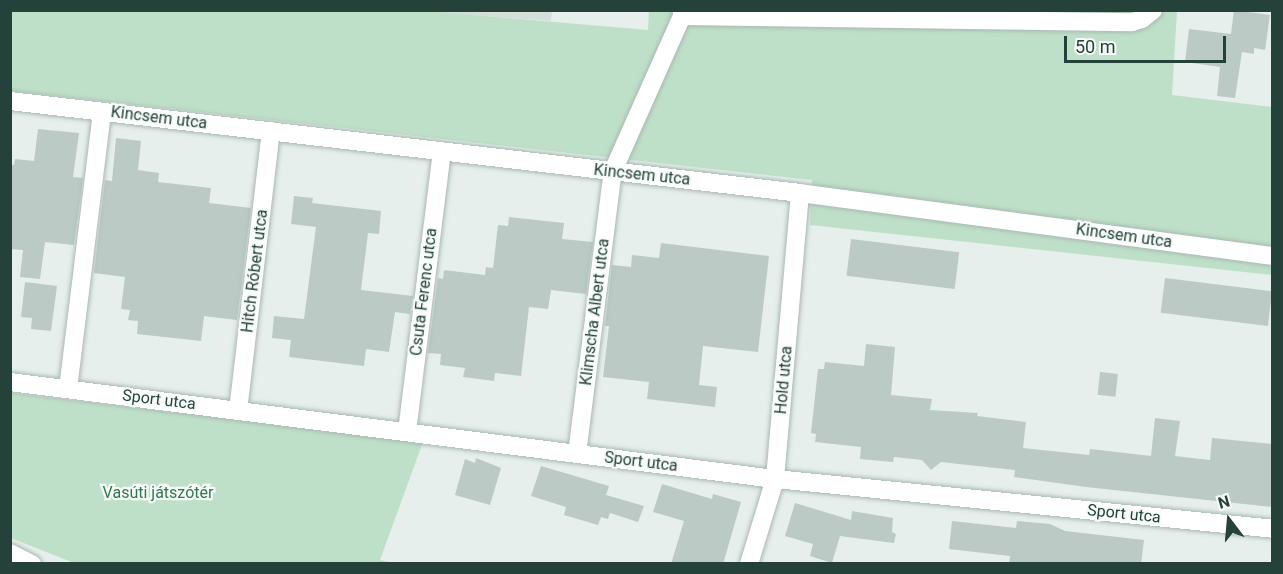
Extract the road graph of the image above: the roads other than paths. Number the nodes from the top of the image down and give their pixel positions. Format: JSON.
{"nodes":[{"id":1,"x":1153,"y":10,"type":"edge"},
{"id":2,"x":682,"y":13,"type":"edge"},
{"id":3,"x":10,"y":101,"type":"edge"},
{"id":4,"x":102,"y":112,"type":"junction"},
{"id":5,"x":271,"y":131,"type":"junction"},
{"id":6,"x":442,"y":152,"type":"junction"},
{"id":7,"x":613,"y":171,"type":"junction"},
{"id":8,"x":800,"y":193,"type":"junction"},
{"id":9,"x":1272,"y":256,"type":"edge"},
{"id":10,"x":10,"y":382,"type":"edge"},
{"id":11,"x":68,"y":389,"type":"junction"},
{"id":12,"x":238,"y":411,"type":"junction"},
{"id":13,"x":407,"y":432,"type":"junction"},
{"id":14,"x":577,"y":454,"type":"junction"},
{"id":15,"x":775,"y":479,"type":"junction"},
{"id":16,"x":1272,"y":529,"type":"edge"},
{"id":17,"x":10,"y":553,"type":"edge"},
{"id":18,"x":32,"y":564,"type":"edge"},
{"id":19,"x":748,"y":564,"type":"edge"}],
"edges":[{"from":1,"to":2,"type":"street"},
{"from":2,"to":7,"type":"street","name":"Klimscha Albert utca"},
{"from":3,"to":4,"type":"street","name":"Kincsem utca"},
{"from":4,"to":5,"type":"street","name":"Kincsem utca"},
{"from":4,"to":11,"type":"street"},
{"from":5,"to":6,"type":"street","name":"Kincsem utca"},
{"from":5,"to":12,"type":"street","name":"Hitch Róbert utca"},
{"from":6,"to":7,"type":"street","name":"Kincsem utca"},
{"from":6,"to":13,"type":"street","name":"Csuta Ferenc utca"},
{"from":7,"to":8,"type":"street","name":"Kincsem utca"},
{"from":7,"to":14,"type":"street","name":"Klimscha Albert utca"},
{"from":8,"to":9,"type":"street","name":"Kincsem utca"},
{"from":8,"to":15,"type":"street","name":"Hold utca"},
{"from":10,"to":11,"type":"street","name":"Sport utca"},
{"from":11,"to":12,"type":"street","name":"Sport utca"},
{"from":12,"to":13,"type":"street","name":"Sport utca"},
{"from":13,"to":14,"type":"street","name":"Sport utca"},
{"from":14,"to":15,"type":"street","name":"Sport utca"},
{"from":15,"to":16,"type":"street","name":"Sport utca"},
{"from":15,"to":19,"type":"street","name":"Hold utca"},
{"from":17,"to":18,"type":"street"}]}
